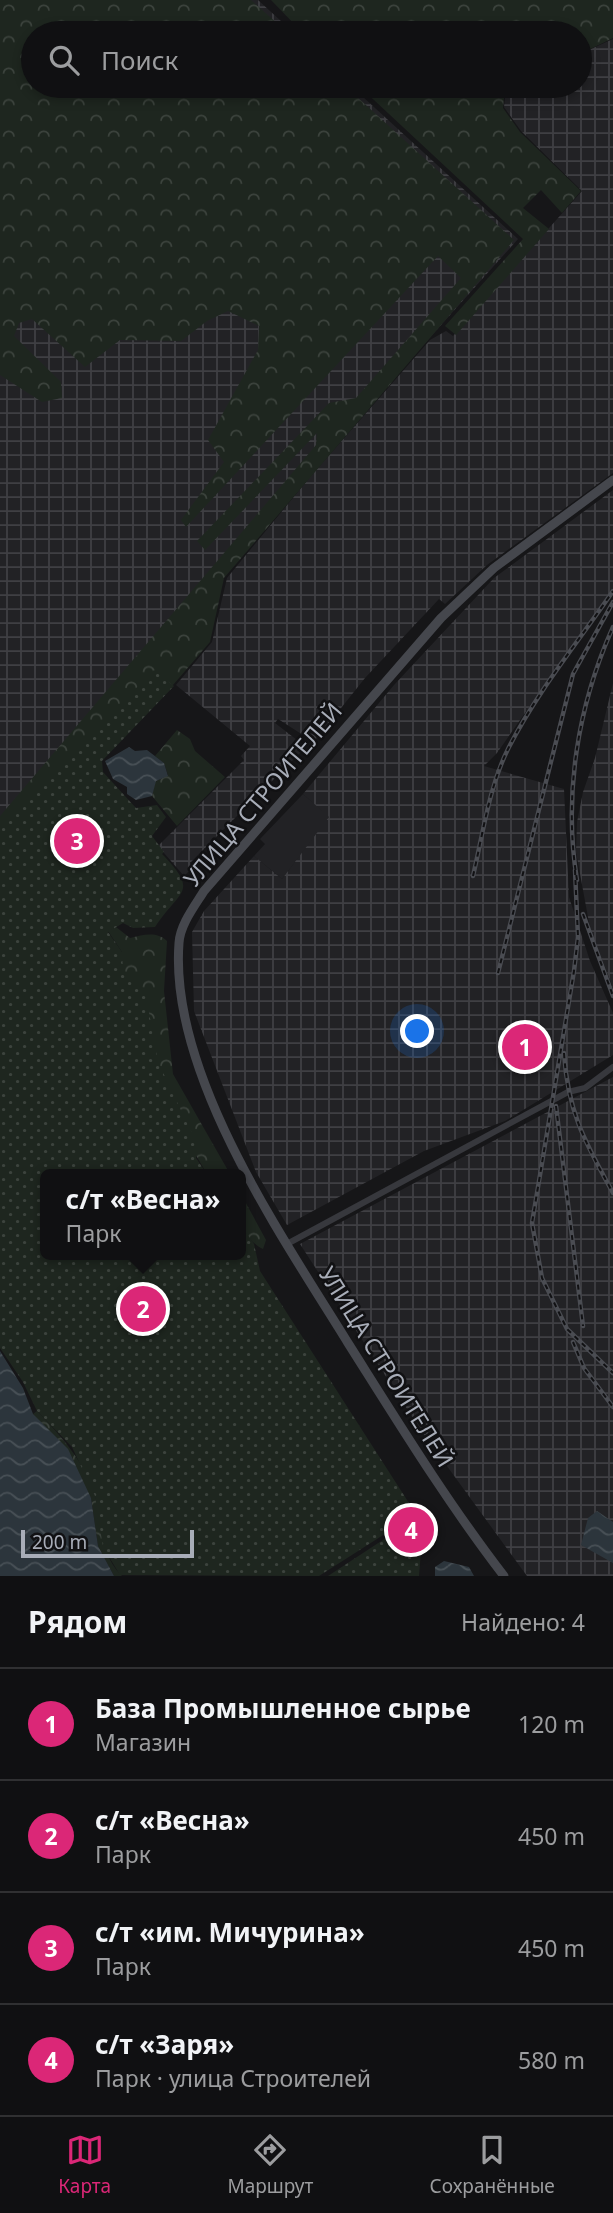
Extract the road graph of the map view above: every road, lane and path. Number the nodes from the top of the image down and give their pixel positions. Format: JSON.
{"nodes":[{"id":1,"x":613,"y":480,"type":"edge"},
{"id":2,"x":613,"y":1067,"type":"edge"},
{"id":3,"x":244,"y":1169,"type":"edge"},
{"id":4,"x":246,"y":1172,"type":"edge"},
{"id":5,"x":287,"y":1244,"type":"junction"},
{"id":6,"x":504,"y":1576,"type":"edge"}],
"edges":[{"from":1,"to":3,"type":"main road","name":"УЛИЦА СТРОИТЕЛЕЙ"},
{"from":2,"to":5,"type":"street"},
{"from":4,"to":5,"type":"main road","name":"УЛИЦА СТРОИТЕЛЕЙ"},
{"from":5,"to":6,"type":"main road","name":"УЛИЦА СТРОИТЕЛЕЙ"}]}
